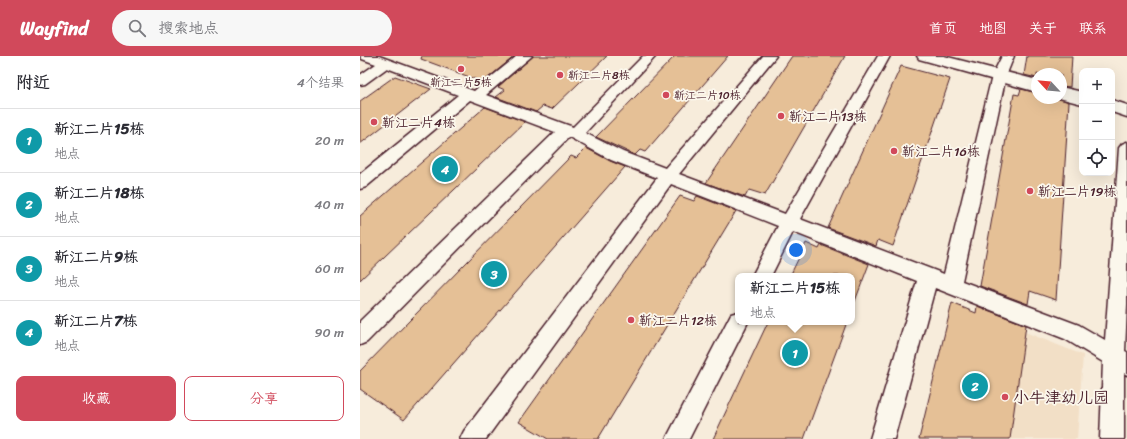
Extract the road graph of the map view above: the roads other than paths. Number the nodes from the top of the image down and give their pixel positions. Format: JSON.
{"nodes":[{"id":1,"x":368,"y":56,"type":"edge"},
{"id":2,"x":409,"y":56,"type":"edge"},
{"id":3,"x":525,"y":56,"type":"edge"},
{"id":4,"x":650,"y":56,"type":"edge"},
{"id":5,"x":770,"y":56,"type":"edge"},
{"id":6,"x":884,"y":56,"type":"edge"},
{"id":7,"x":925,"y":56,"type":"edge"},
{"id":8,"x":1008,"y":56,"type":"edge"},
{"id":9,"x":390,"y":65,"type":"junction"},
{"id":10,"x":999,"y":76,"type":"junction"},
{"id":11,"x":360,"y":81,"type":"edge"},
{"id":12,"x":1031,"y":84,"type":"edge"},
{"id":13,"x":1067,"y":94,"type":"edge"},
{"id":14,"x":472,"y":96,"type":"junction"},
{"id":15,"x":1079,"y":97,"type":"edge"},
{"id":16,"x":1115,"y":107,"type":"edge"},
{"id":17,"x":1127,"y":110,"type":"edge"},
{"id":18,"x":570,"y":133,"type":"junction"},
{"id":19,"x":1127,"y":148,"type":"edge"},
{"id":20,"x":668,"y":176,"type":"junction"},
{"id":21,"x":360,"y":183,"type":"edge"},
{"id":22,"x":789,"y":223,"type":"junction"},
{"id":23,"x":763,"y":273,"type":"edge"},
{"id":24,"x":928,"y":277,"type":"junction"},
{"id":25,"x":951,"y":286,"type":"junction"},
{"id":26,"x":736,"y":325,"type":"edge"},
{"id":27,"x":360,"y":335,"type":"edge"},
{"id":28,"x":1121,"y":360,"type":"edge"},
{"id":29,"x":472,"y":439,"type":"edge"},
{"id":30,"x":677,"y":439,"type":"edge"},
{"id":31,"x":882,"y":439,"type":"edge"},
{"id":32,"x":1112,"y":439,"type":"edge"}],
"edges":[{"from":1,"to":9,"type":"lane"},
{"from":2,"to":9,"type":"lane"},
{"from":3,"to":14,"type":"lane"},
{"from":4,"to":18,"type":"lane"},
{"from":5,"to":20,"type":"lane"},
{"from":6,"to":22,"type":"lane"},
{"from":7,"to":10,"type":"street"},
{"from":8,"to":10,"type":"lane"},
{"from":9,"to":11,"type":"lane"},
{"from":9,"to":14,"type":"lane"},
{"from":10,"to":12,"type":"street"},
{"from":10,"to":25,"type":"lane"},
{"from":13,"to":15,"type":"street"},
{"from":14,"to":18,"type":"lane"},
{"from":14,"to":21,"type":"lane"},
{"from":16,"to":17,"type":"street"},
{"from":18,"to":20,"type":"lane"},
{"from":18,"to":27,"type":"lane"},
{"from":19,"to":28,"type":"lane"},
{"from":20,"to":22,"type":"lane"},
{"from":20,"to":29,"type":"lane"},
{"from":22,"to":23,"type":"lane"},
{"from":22,"to":24,"type":"lane"},
{"from":24,"to":25,"type":"lane"},
{"from":24,"to":31,"type":"lane"},
{"from":25,"to":28,"type":"lane"},
{"from":26,"to":30,"type":"lane"},
{"from":28,"to":32,"type":"lane"}]}
